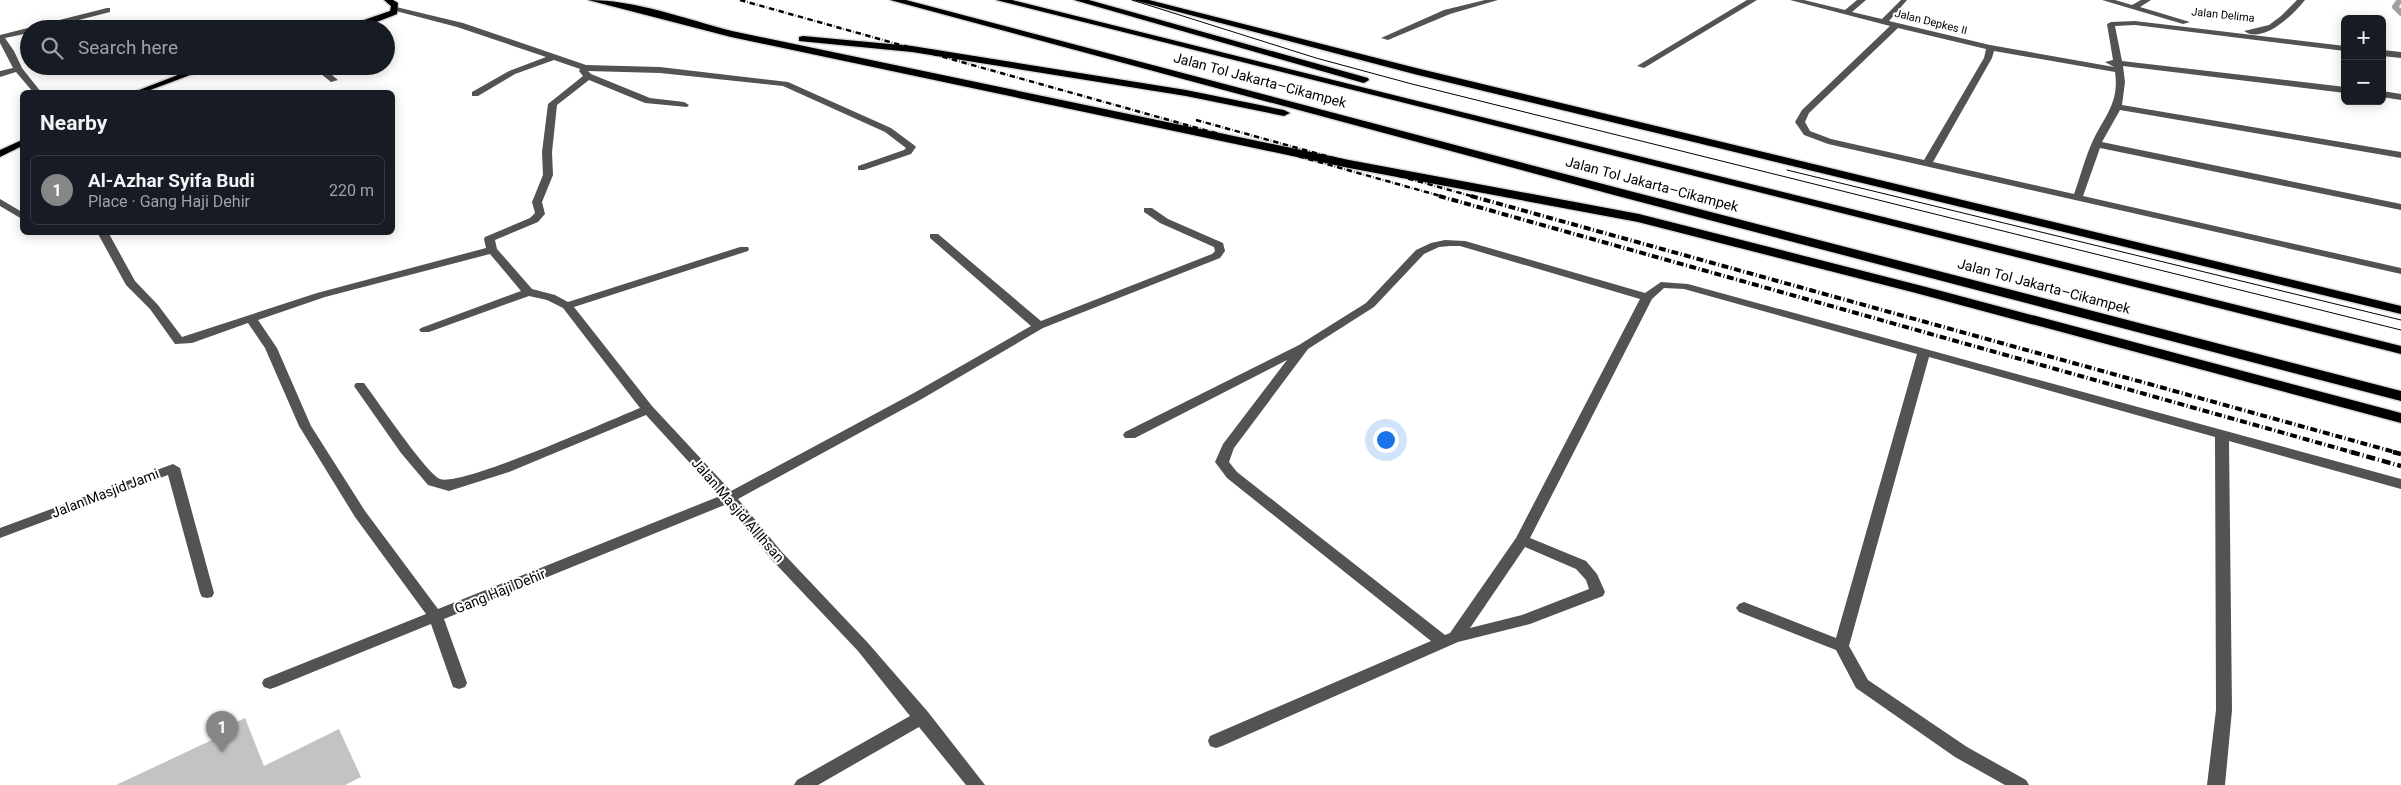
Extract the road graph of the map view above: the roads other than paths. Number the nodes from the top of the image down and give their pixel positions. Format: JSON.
{"nodes":[{"id":1,"x":388,"y":0,"type":"edge"},
{"id":2,"x":593,"y":0,"type":"edge"},
{"id":3,"x":895,"y":0,"type":"edge"},
{"id":4,"x":1001,"y":0,"type":"edge"},
{"id":5,"x":1080,"y":0,"type":"edge"},
{"id":6,"x":1138,"y":0,"type":"edge"},
{"id":7,"x":1494,"y":0,"type":"edge"},
{"id":8,"x":1753,"y":0,"type":"edge"},
{"id":9,"x":1794,"y":0,"type":"edge"},
{"id":10,"x":1862,"y":0,"type":"edge"},
{"id":11,"x":2106,"y":0,"type":"edge"},
{"id":12,"x":2147,"y":0,"type":"edge"},
{"id":13,"x":2301,"y":0,"type":"edge"},
{"id":14,"x":1808,"y":1,"type":"edge"},
{"id":15,"x":1904,"y":1,"type":"edge"},
{"id":16,"x":2134,"y":7,"type":"junction"},
{"id":17,"x":107,"y":10,"type":"dead end"},
{"id":18,"x":395,"y":10,"type":"junction"},
{"id":19,"x":649,"y":12,"type":"junction"},
{"id":20,"x":1846,"y":13,"type":"junction"},
{"id":21,"x":68,"y":20,"type":"edge"},
{"id":22,"x":374,"y":20,"type":"edge"},
{"id":23,"x":1884,"y":22,"type":"junction"},
{"id":24,"x":1896,"y":25,"type":"junction"},
{"id":25,"x":20,"y":32,"type":"edge"},
{"id":26,"x":0,"y":37,"type":"edge"},
{"id":27,"x":1385,"y":38,"type":"dead end"},
{"id":28,"x":1990,"y":48,"type":"junction"},
{"id":29,"x":2341,"y":48,"type":"edge"},
{"id":30,"x":2386,"y":53,"type":"edge"},
{"id":31,"x":2401,"y":55,"type":"edge"},
{"id":32,"x":552,"y":58,"type":"junction"},
{"id":33,"x":1642,"y":66,"type":"dead end"},
{"id":34,"x":2118,"y":66,"type":"junction"},
{"id":35,"x":18,"y":69,"type":"junction"},
{"id":36,"x":20,"y":71,"type":"edge"},
{"id":37,"x":587,"y":72,"type":"junction"},
{"id":38,"x":0,"y":74,"type":"edge"},
{"id":39,"x":23,"y":75,"type":"edge"},
{"id":40,"x":185,"y":75,"type":"edge"},
{"id":41,"x":327,"y":75,"type":"edge"},
{"id":42,"x":334,"y":80,"type":"dead end"},
{"id":43,"x":35,"y":90,"type":"edge"},
{"id":44,"x":144,"y":90,"type":"edge"},
{"id":45,"x":2341,"y":90,"type":"edge"},
{"id":46,"x":475,"y":94,"type":"dead end"},
{"id":47,"x":2386,"y":94,"type":"edge"},
{"id":48,"x":2401,"y":96,"type":"edge"},
{"id":49,"x":684,"y":105,"type":"dead end"},
{"id":50,"x":2117,"y":107,"type":"junction"},
{"id":51,"x":20,"y":144,"type":"edge"},
{"id":52,"x":2096,"y":144,"type":"junction"},
{"id":53,"x":0,"y":154,"type":"edge"},
{"id":54,"x":2401,"y":154,"type":"edge"},
{"id":55,"x":1927,"y":164,"type":"junction"},
{"id":56,"x":861,"y":168,"type":"dead end"},
{"id":57,"x":1618,"y":192,"type":"junction"},
{"id":58,"x":2078,"y":197,"type":"junction"},
{"id":59,"x":0,"y":202,"type":"edge"},
{"id":60,"x":2401,"y":207,"type":"edge"},
{"id":61,"x":1148,"y":210,"type":"dead end"},
{"id":62,"x":20,"y":215,"type":"edge"},
{"id":63,"x":104,"y":235,"type":"edge"},
{"id":64,"x":934,"y":236,"type":"dead end"},
{"id":65,"x":744,"y":249,"type":"dead end"},
{"id":66,"x":492,"y":250,"type":"junction"},
{"id":67,"x":2401,"y":271,"type":"edge"},
{"id":68,"x":2131,"y":282,"type":"junction"},
{"id":69,"x":528,"y":292,"type":"junction"},
{"id":70,"x":1647,"y":297,"type":"junction"},
{"id":71,"x":567,"y":306,"type":"junction"},
{"id":72,"x":2401,"y":310,"type":"edge"},
{"id":73,"x":252,"y":318,"type":"junction"},
{"id":74,"x":1039,"y":326,"type":"junction"},
{"id":75,"x":425,"y":330,"type":"dead end"},
{"id":76,"x":1304,"y":346,"type":"junction"},
{"id":77,"x":2401,"y":350,"type":"edge"},
{"id":78,"x":1924,"y":352,"type":"junction"},
{"id":79,"x":360,"y":386,"type":"dead end"},
{"id":80,"x":2401,"y":396,"type":"edge"},
{"id":81,"x":648,"y":409,"type":"junction"},
{"id":82,"x":2401,"y":418,"type":"edge"},
{"id":83,"x":1130,"y":436,"type":"dead end"},
{"id":84,"x":2222,"y":436,"type":"junction"},
{"id":85,"x":2401,"y":484,"type":"edge"},
{"id":86,"x":729,"y":498,"type":"junction"},
{"id":87,"x":0,"y":533,"type":"edge"},
{"id":88,"x":1522,"y":540,"type":"junction"},
{"id":89,"x":208,"y":592,"type":"dead end"},
{"id":90,"x":1744,"y":608,"type":"dead end"},
{"id":91,"x":436,"y":617,"type":"junction"},
{"id":92,"x":1449,"y":639,"type":"junction"},
{"id":93,"x":1841,"y":646,"type":"junction"},
{"id":94,"x":270,"y":683,"type":"dead end"},
{"id":95,"x":459,"y":683,"type":"dead end"},
{"id":96,"x":922,"y":717,"type":"junction"},
{"id":97,"x":1216,"y":741,"type":"dead end"},
{"id":98,"x":802,"y":785,"type":"edge"},
{"id":99,"x":976,"y":785,"type":"edge"},
{"id":100,"x":2020,"y":785,"type":"edge"},
{"id":101,"x":2216,"y":785,"type":"edge"}],
"edges":[{"from":1,"to":18,"type":"main road"},
{"from":2,"to":19,"type":"highway"},
{"from":3,"to":57,"type":"highway","name":"Jalan Tol Jakarta–Cikampek"},
{"from":4,"to":68,"type":"highway","name":"Jalan Tol Jakarta–Cikampek"},
{"from":5,"to":68,"type":"highway"},
{"from":6,"to":72,"type":"highway"},
{"from":7,"to":27,"type":"street"},
{"from":8,"to":33,"type":"street"},
{"from":9,"to":14,"type":"street","name":"Jalan Depkes II"},
{"from":10,"to":20,"type":"street"},
{"from":11,"to":16,"type":"street","name":"Jalan Delima"},
{"from":12,"to":16,"type":"street"},
{"from":13,"to":16,"type":"street","name":"Jalan Delima"},
{"from":14,"to":20,"type":"street","name":"Jalan Depkes II"},
{"from":15,"to":23,"type":"street"},
{"from":17,"to":21,"type":"street"},
{"from":18,"to":22,"type":"main road"},
{"from":18,"to":32,"type":"street"},
{"from":19,"to":57,"type":"highway"},
{"from":19,"to":82,"type":"highway"},
{"from":20,"to":23,"type":"street","name":"Jalan Depkes II"},
{"from":23,"to":24,"type":"street","name":"Jalan Depkes II"},
{"from":24,"to":28,"type":"street","name":"Jalan Depkes II"},
{"from":24,"to":55,"type":"street"},
{"from":25,"to":26,"type":"street"},
{"from":26,"to":35,"type":"street"},
{"from":28,"to":34,"type":"street","name":"Jalan Depkes II"},
{"from":28,"to":55,"type":"street"},
{"from":29,"to":34,"type":"street"},
{"from":30,"to":31,"type":"street"},
{"from":32,"to":37,"type":"street"},
{"from":32,"to":46,"type":"street"},
{"from":34,"to":45,"type":"street","name":"Jalan Depkes II"},
{"from":34,"to":50,"type":"street"},
{"from":35,"to":36,"type":"street"},
{"from":35,"to":38,"type":"street"},
{"from":37,"to":49,"type":"street"},
{"from":37,"to":56,"type":"street"},
{"from":37,"to":66,"type":"street"},
{"from":39,"to":43,"type":"street"},
{"from":40,"to":44,"type":"main road"},
{"from":41,"to":42,"type":"street"},
{"from":47,"to":48,"type":"street"},
{"from":50,"to":52,"type":"street"},
{"from":50,"to":54,"type":"street"},
{"from":51,"to":53,"type":"main road"},
{"from":52,"to":58,"type":"street"},
{"from":52,"to":60,"type":"street"},
{"from":55,"to":58,"type":"street"},
{"from":57,"to":80,"type":"highway","name":"Jalan Tol Jakarta–Cikampek"},
{"from":58,"to":67,"type":"street"},
{"from":59,"to":62,"type":"street"},
{"from":61,"to":74,"type":"street","name":"Gang Haji Dehir"},
{"from":63,"to":73,"type":"street"},
{"from":64,"to":74,"type":"street"},
{"from":65,"to":71,"type":"street"},
{"from":66,"to":69,"type":"street"},
{"from":66,"to":73,"type":"street"},
{"from":68,"to":77,"type":"highway","name":"Jalan Tol Jakarta–Cikampek"},
{"from":69,"to":71,"type":"street","name":"Jalan Masjid Al Ihsan"},
{"from":69,"to":75,"type":"street"},
{"from":70,"to":76,"type":"street"},
{"from":70,"to":78,"type":"street"},
{"from":70,"to":88,"type":"street"},
{"from":71,"to":81,"type":"street","name":"Jalan Masjid Al Ihsan"},
{"from":73,"to":91,"type":"street"},
{"from":74,"to":86,"type":"street","name":"Gang Haji Dehir"},
{"from":76,"to":83,"type":"street"},
{"from":76,"to":92,"type":"street"},
{"from":78,"to":84,"type":"street"},
{"from":78,"to":93,"type":"street"},
{"from":79,"to":81,"type":"street"},
{"from":81,"to":86,"type":"street","name":"Jalan Masjid Al Ihsan"},
{"from":84,"to":85,"type":"street"},
{"from":84,"to":101,"type":"street"},
{"from":86,"to":91,"type":"street","name":"Gang Haji Dehir"},
{"from":86,"to":96,"type":"street","name":"Jalan Masjid Al Ihsan"},
{"from":87,"to":89,"type":"street","name":"Jalan Masjid Jami"},
{"from":88,"to":92,"type":"street"},
{"from":88,"to":92,"type":"street"},
{"from":90,"to":93,"type":"street"},
{"from":91,"to":94,"type":"street","name":"Gang Haji Dehir"},
{"from":91,"to":95,"type":"street"},
{"from":92,"to":97,"type":"street"},
{"from":93,"to":100,"type":"street"},
{"from":96,"to":98,"type":"street"},
{"from":96,"to":99,"type":"street","name":"Jalan Masjid Al Ihsan"}]}
